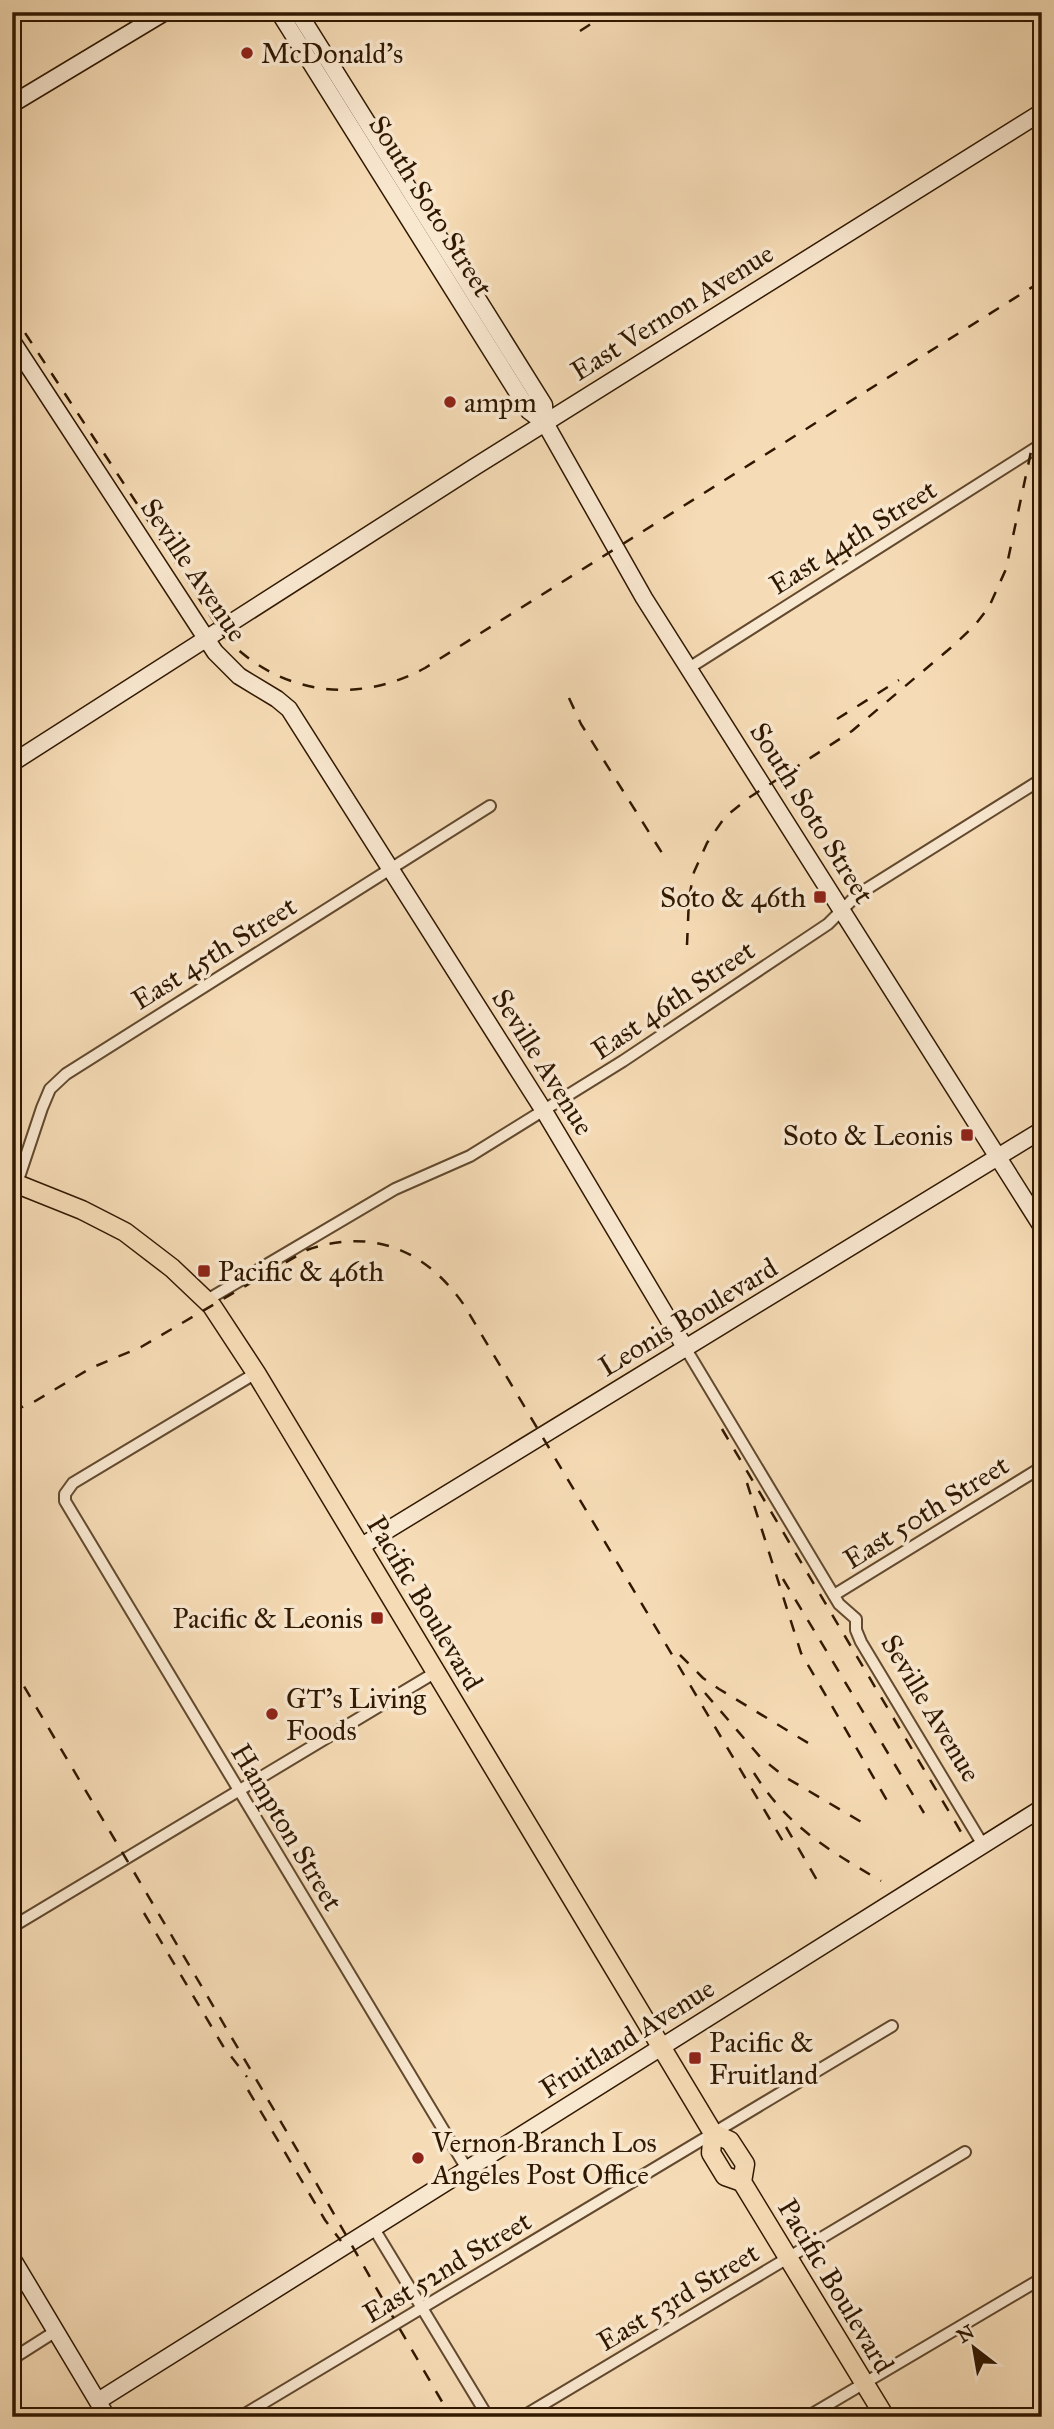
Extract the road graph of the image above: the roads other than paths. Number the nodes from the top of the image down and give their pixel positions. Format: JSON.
{"nodes":[{"id":1,"x":165,"y":12,"type":"edge"},
{"id":2,"x":279,"y":12,"type":"edge"},
{"id":3,"x":298,"y":12,"type":"edge"},
{"id":4,"x":12,"y":104,"type":"edge"},
{"id":5,"x":1042,"y":112,"type":"edge"},
{"id":6,"x":430,"y":239,"type":"junction"},
{"id":7,"x":12,"y":341,"type":"edge"},
{"id":8,"x":545,"y":423,"type":"junction"},
{"id":9,"x":1042,"y":444,"type":"edge"},
{"id":10,"x":206,"y":639,"type":"junction"},
{"id":11,"x":688,"y":668,"type":"junction"},
{"id":12,"x":12,"y":763,"type":"edge"},
{"id":13,"x":1042,"y":779,"type":"edge"},
{"id":14,"x":490,"y":806,"type":"dead end"},
{"id":15,"x":390,"y":868,"type":"junction"},
{"id":16,"x":842,"y":910,"type":"junction"},
{"id":17,"x":544,"y":1111,"type":"junction"},
{"id":18,"x":1042,"y":1130,"type":"edge"},
{"id":19,"x":998,"y":1158,"type":"junction"},
{"id":20,"x":15,"y":1182,"type":"edge"},
{"id":21,"x":1042,"y":1227,"type":"edge"},
{"id":22,"x":207,"y":1300,"type":"junction"},
{"id":23,"x":686,"y":1349,"type":"junction"},
{"id":24,"x":256,"y":1373,"type":"junction"},
{"id":25,"x":1042,"y":1467,"type":"edge"},
{"id":26,"x":360,"y":1547,"type":"junction"},
{"id":27,"x":834,"y":1595,"type":"junction"},
{"id":28,"x":436,"y":1672,"type":"junction"},
{"id":29,"x":239,"y":1791,"type":"junction"},
{"id":30,"x":1042,"y":1808,"type":"edge"},
{"id":31,"x":983,"y":1845,"type":"junction"},
{"id":32,"x":12,"y":1927,"type":"edge"},
{"id":33,"x":892,"y":2026,"type":"dead end"},
{"id":34,"x":661,"y":2047,"type":"junction"},
{"id":35,"x":713,"y":2133,"type":"junction"},
{"id":36,"x":964,"y":2152,"type":"dead end"},
{"id":37,"x":467,"y":2169,"type":"junction"},
{"id":38,"x":373,"y":2227,"type":"junction"},
{"id":39,"x":790,"y":2257,"type":"junction"},
{"id":40,"x":12,"y":2258,"type":"edge"},
{"id":41,"x":1039,"y":2280,"type":"dead end"},
{"id":42,"x":422,"y":2308,"type":"junction"},
{"id":43,"x":56,"y":2332,"type":"junction"},
{"id":44,"x":12,"y":2359,"type":"edge"},
{"id":45,"x":864,"y":2382,"type":"junction"},
{"id":46,"x":98,"y":2401,"type":"junction"},
{"id":47,"x":107,"y":2417,"type":"edge"},
{"id":48,"x":240,"y":2417,"type":"edge"},
{"id":49,"x":488,"y":2417,"type":"edge"},
{"id":50,"x":522,"y":2417,"type":"edge"},
{"id":51,"x":807,"y":2417,"type":"edge"},
{"id":52,"x":886,"y":2417,"type":"edge"}],
"edges":[{"from":1,"to":4,"type":"street"},
{"from":2,"to":6,"type":"street","name":"South Soto Street"},
{"from":3,"to":6,"type":"street","name":"South Soto Street"},
{"from":5,"to":8,"type":"street","name":"East Vernon Avenue"},
{"from":6,"to":8,"type":"street","name":"South Soto Street"},
{"from":7,"to":10,"type":"street","name":"Seville Avenue"},
{"from":8,"to":10,"type":"street","name":"East Vernon Avenue"},
{"from":8,"to":11,"type":"street","name":"South Soto Street"},
{"from":9,"to":11,"type":"street","name":"East 44th Street"},
{"from":10,"to":12,"type":"street","name":"East Vernon Avenue"},
{"from":10,"to":15,"type":"street","name":"Seville Avenue"},
{"from":11,"to":16,"type":"street","name":"South Soto Street"},
{"from":13,"to":16,"type":"street","name":"East 46th Street"},
{"from":14,"to":15,"type":"street","name":"East 45th Street"},
{"from":15,"to":17,"type":"street","name":"Seville Avenue"},
{"from":15,"to":20,"type":"street","name":"East 45th Street"},
{"from":16,"to":17,"type":"street","name":"East 46th Street"},
{"from":16,"to":19,"type":"street","name":"South Soto Street"},
{"from":17,"to":22,"type":"street","name":"East 46th Street"},
{"from":17,"to":23,"type":"street","name":"Seville Avenue"},
{"from":18,"to":19,"type":"street","name":"Leonis Boulevard"},
{"from":19,"to":21,"type":"street","name":"South Soto Street"},
{"from":19,"to":23,"type":"street","name":"Leonis Boulevard"},
{"from":20,"to":22,"type":"main road","name":"Pacific Boulevard"},
{"from":22,"to":24,"type":"main road","name":"Pacific Boulevard"},
{"from":23,"to":26,"type":"street","name":"Leonis Boulevard"},
{"from":23,"to":27,"type":"street","name":"Seville Avenue"},
{"from":24,"to":26,"type":"main road","name":"Pacific Boulevard"},
{"from":24,"to":29,"type":"street","name":"Hampton Street"},
{"from":25,"to":27,"type":"street","name":"East 50th Street"},
{"from":26,"to":28,"type":"main road","name":"Pacific Boulevard"},
{"from":27,"to":31,"type":"street","name":"Seville Avenue"},
{"from":28,"to":29,"type":"street"},
{"from":28,"to":34,"type":"main road","name":"Pacific Boulevard"},
{"from":29,"to":32,"type":"street"},
{"from":29,"to":37,"type":"street","name":"Hampton Street"},
{"from":30,"to":31,"type":"street","name":"Fruitland Avenue"},
{"from":31,"to":34,"type":"street","name":"Fruitland Avenue"},
{"from":33,"to":35,"type":"street","name":"East 52nd Street"},
{"from":34,"to":35,"type":"main road","name":"Pacific Boulevard"},
{"from":34,"to":37,"type":"street","name":"Fruitland Avenue"},
{"from":35,"to":39,"type":"main road","name":"Pacific Boulevard"},
{"from":35,"to":42,"type":"street","name":"East 52nd Street"},
{"from":36,"to":39,"type":"street","name":"East 53rd Street"},
{"from":37,"to":38,"type":"street","name":"Fruitland Avenue"},
{"from":38,"to":42,"type":"street"},
{"from":38,"to":46,"type":"street","name":"Fruitland Avenue"},
{"from":39,"to":45,"type":"main road","name":"Pacific Boulevard"},
{"from":39,"to":50,"type":"street","name":"East 53rd Street"},
{"from":40,"to":43,"type":"street"},
{"from":41,"to":45,"type":"street"},
{"from":42,"to":48,"type":"street","name":"East 52nd Street"},
{"from":42,"to":49,"type":"street"},
{"from":43,"to":44,"type":"street"},
{"from":43,"to":46,"type":"street"},
{"from":45,"to":51,"type":"street"},
{"from":45,"to":52,"type":"main road","name":"Pacific Boulevard"},
{"from":46,"to":47,"type":"street"}]}
